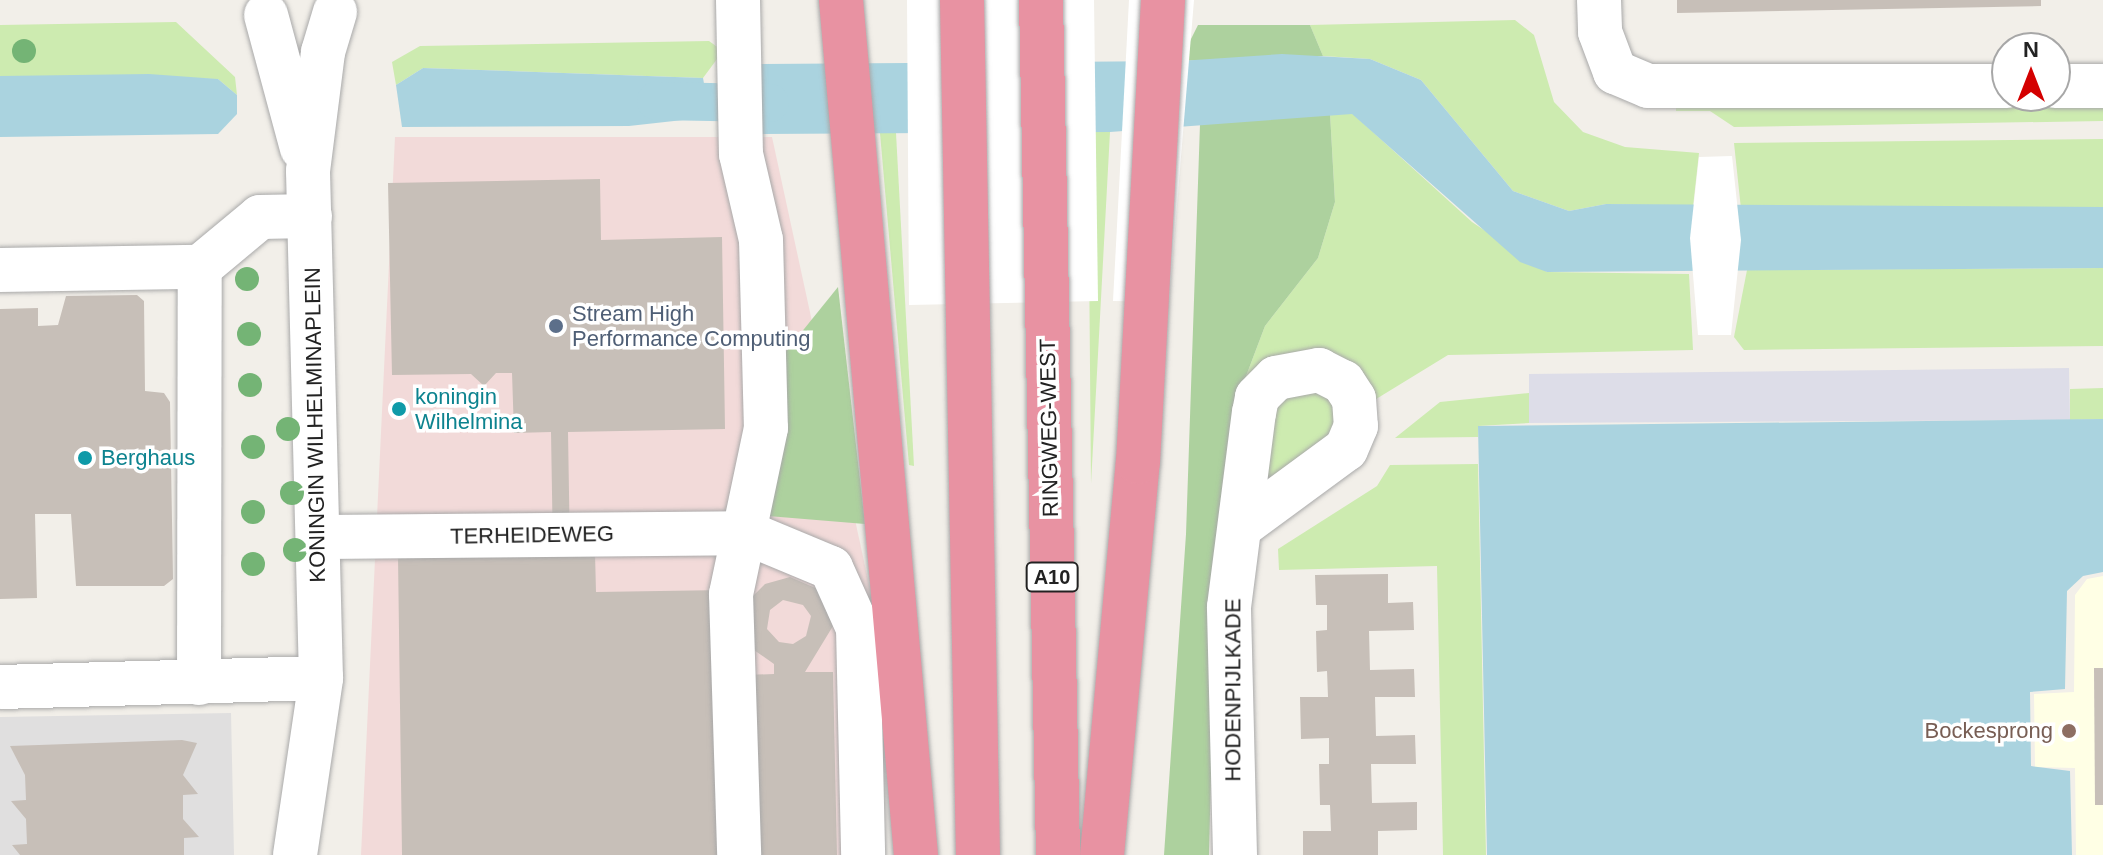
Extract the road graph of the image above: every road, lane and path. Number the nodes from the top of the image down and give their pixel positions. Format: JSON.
{"nodes":[{"id":1,"x":738,"y":0,"type":"edge"},
{"id":2,"x":841,"y":0,"type":"edge"},
{"id":3,"x":962,"y":0,"type":"edge"},
{"id":4,"x":1041,"y":0,"type":"edge"},
{"id":5,"x":1163,"y":0,"type":"edge"},
{"id":6,"x":1599,"y":0,"type":"edge"},
{"id":7,"x":342,"y":6,"type":"edge"},
{"id":8,"x":257,"y":8,"type":"edge"},
{"id":9,"x":1991,"y":86,"type":"edge"},
{"id":10,"x":2071,"y":86,"type":"edge"},
{"id":11,"x":2103,"y":86,"type":"edge"},
{"id":12,"x":308,"y":171,"type":"junction"},
{"id":13,"x":310,"y":216,"type":"junction"},
{"id":14,"x":200,"y":267,"type":"junction"},
{"id":15,"x":0,"y":270,"type":"edge"},
{"id":16,"x":1241,"y":526,"type":"dead end"},
{"id":17,"x":747,"y":533,"type":"junction"},
{"id":18,"x":318,"y":537,"type":"junction"},
{"id":19,"x":321,"y":678,"type":"junction"},
{"id":20,"x":199,"y":683,"type":"junction"},
{"id":21,"x":0,"y":687,"type":"edge"},
{"id":22,"x":295,"y":855,"type":"edge"},
{"id":23,"x":739,"y":855,"type":"edge"},
{"id":24,"x":863,"y":855,"type":"edge"},
{"id":25,"x":916,"y":855,"type":"edge"},
{"id":26,"x":978,"y":855,"type":"edge"},
{"id":27,"x":1058,"y":855,"type":"edge"},
{"id":28,"x":1102,"y":855,"type":"edge"},
{"id":29,"x":1235,"y":855,"type":"edge"}],
"edges":[{"from":1,"to":17,"type":"street"},
{"from":2,"to":25,"type":"highway"},
{"from":3,"to":26,"type":"highway"},
{"from":4,"to":27,"type":"highway","name":"RINGWEG-WEST","number":"A10"},
{"from":5,"to":28,"type":"highway"},
{"from":6,"to":9,"type":"street"},
{"from":7,"to":8,"type":"street"},
{"from":7,"to":12,"type":"street","name":"KONINGIN WILHELMINAPLEIN"},
{"from":8,"to":12,"type":"street","name":"KONINGIN WILHELMINAPLEIN"},
{"from":10,"to":11,"type":"street"},
{"from":12,"to":13,"type":"street","name":"KONINGIN WILHELMINAPLEIN"},
{"from":13,"to":14,"type":"street"},
{"from":13,"to":18,"type":"street","name":"KONINGIN WILHELMINAPLEIN"},
{"from":14,"to":15,"type":"street"},
{"from":14,"to":20,"type":"street"},
{"from":16,"to":29,"type":"street","name":"HODENPIJLKADE"},
{"from":17,"to":18,"type":"street","name":"TERHEIDEWEG"},
{"from":17,"to":23,"type":"street"},
{"from":17,"to":24,"type":"street"},
{"from":18,"to":19,"type":"street","name":"KONINGIN WILHELMINAPLEIN"},
{"from":19,"to":20,"type":"street"},
{"from":19,"to":22,"type":"street","name":"KONINGIN WILHELMINAPLEIN"},
{"from":20,"to":21,"type":"street"}]}
